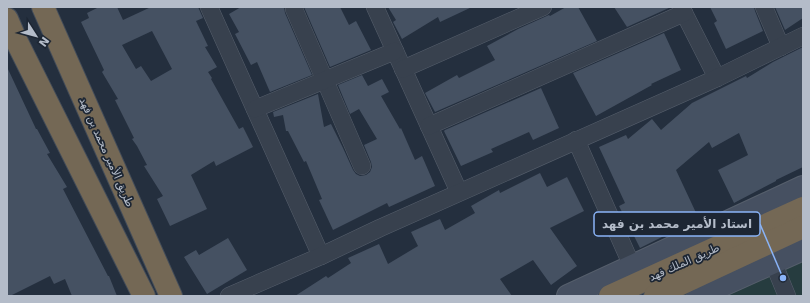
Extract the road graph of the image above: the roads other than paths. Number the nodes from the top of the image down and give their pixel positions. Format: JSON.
{"nodes":[{"id":1,"x":43,"y":7,"type":"edge"},
{"id":2,"x":209,"y":7,"type":"edge"},
{"id":3,"x":375,"y":7,"type":"edge"},
{"id":4,"x":543,"y":7,"type":"edge"},
{"id":5,"x":764,"y":7,"type":"edge"},
{"id":6,"x":294,"y":9,"type":"dead end"},
{"id":7,"x":682,"y":10,"type":"edge"},
{"id":8,"x":7,"y":19,"type":"edge"},
{"id":9,"x":803,"y":36,"type":"edge"},
{"id":10,"x":12,"y":42,"type":"edge"},
{"id":11,"x":781,"y":46,"type":"junction"},
{"id":12,"x":395,"y":51,"type":"junction"},
{"id":13,"x":403,"y":69,"type":"junction"},
{"id":14,"x":717,"y":78,"type":"junction"},
{"id":15,"x":325,"y":80,"type":"junction"},
{"id":16,"x":255,"y":109,"type":"junction"},
{"id":17,"x":429,"y":126,"type":"junction"},
{"id":18,"x":576,"y":140,"type":"junction"},
{"id":19,"x":362,"y":166,"type":"dead end"},
{"id":20,"x":803,"y":187,"type":"edge"},
{"id":21,"x":459,"y":192,"type":"junction"},
{"id":22,"x":803,"y":208,"type":"edge"},
{"id":23,"x":803,"y":227,"type":"edge"},
{"id":24,"x":803,"y":249,"type":"edge"},
{"id":25,"x":321,"y":256,"type":"junction"},
{"id":26,"x":773,"y":262,"type":"junction"},
{"id":27,"x":632,"y":266,"type":"junction"},
{"id":28,"x":144,"y":296,"type":"edge"},
{"id":29,"x":171,"y":296,"type":"edge"},
{"id":30,"x":229,"y":296,"type":"edge"},
{"id":31,"x":568,"y":296,"type":"edge"},
{"id":32,"x":610,"y":296,"type":"edge"},
{"id":33,"x":654,"y":296,"type":"edge"},
{"id":34,"x":698,"y":296,"type":"edge"},
{"id":35,"x":787,"y":296,"type":"edge"}],
"edges":[{"from":1,"to":29,"type":"highway","name":"طريق الأمير محمد بن فهد"},
{"from":2,"to":16,"type":"street"},
{"from":3,"to":12,"type":"street"},
{"from":4,"to":13,"type":"street"},
{"from":5,"to":11,"type":"street"},
{"from":6,"to":15,"type":"street"},
{"from":7,"to":14,"type":"street"},
{"from":7,"to":17,"type":"street"},
{"from":8,"to":10,"type":"highway"},
{"from":9,"to":11,"type":"street"},
{"from":10,"to":28,"type":"highway"},
{"from":11,"to":14,"type":"street"},
{"from":12,"to":13,"type":"street"},
{"from":12,"to":15,"type":"street"},
{"from":13,"to":17,"type":"street"},
{"from":14,"to":18,"type":"street"},
{"from":15,"to":16,"type":"street"},
{"from":15,"to":19,"type":"street"},
{"from":16,"to":25,"type":"street"},
{"from":17,"to":21,"type":"street"},
{"from":18,"to":21,"type":"street"},
{"from":18,"to":27,"type":"street"},
{"from":20,"to":27,"type":"main road"},
{"from":21,"to":25,"type":"street"},
{"from":22,"to":32,"type":"highway","name":"طريق الملك فهد"},
{"from":23,"to":33,"type":"highway","name":"طريق الملك فهد"},
{"from":24,"to":26,"type":"main road"},
{"from":25,"to":30,"type":"street"},
{"from":26,"to":34,"type":"main road"},
{"from":26,"to":35,"type":"street"},
{"from":27,"to":31,"type":"main road"}]}
